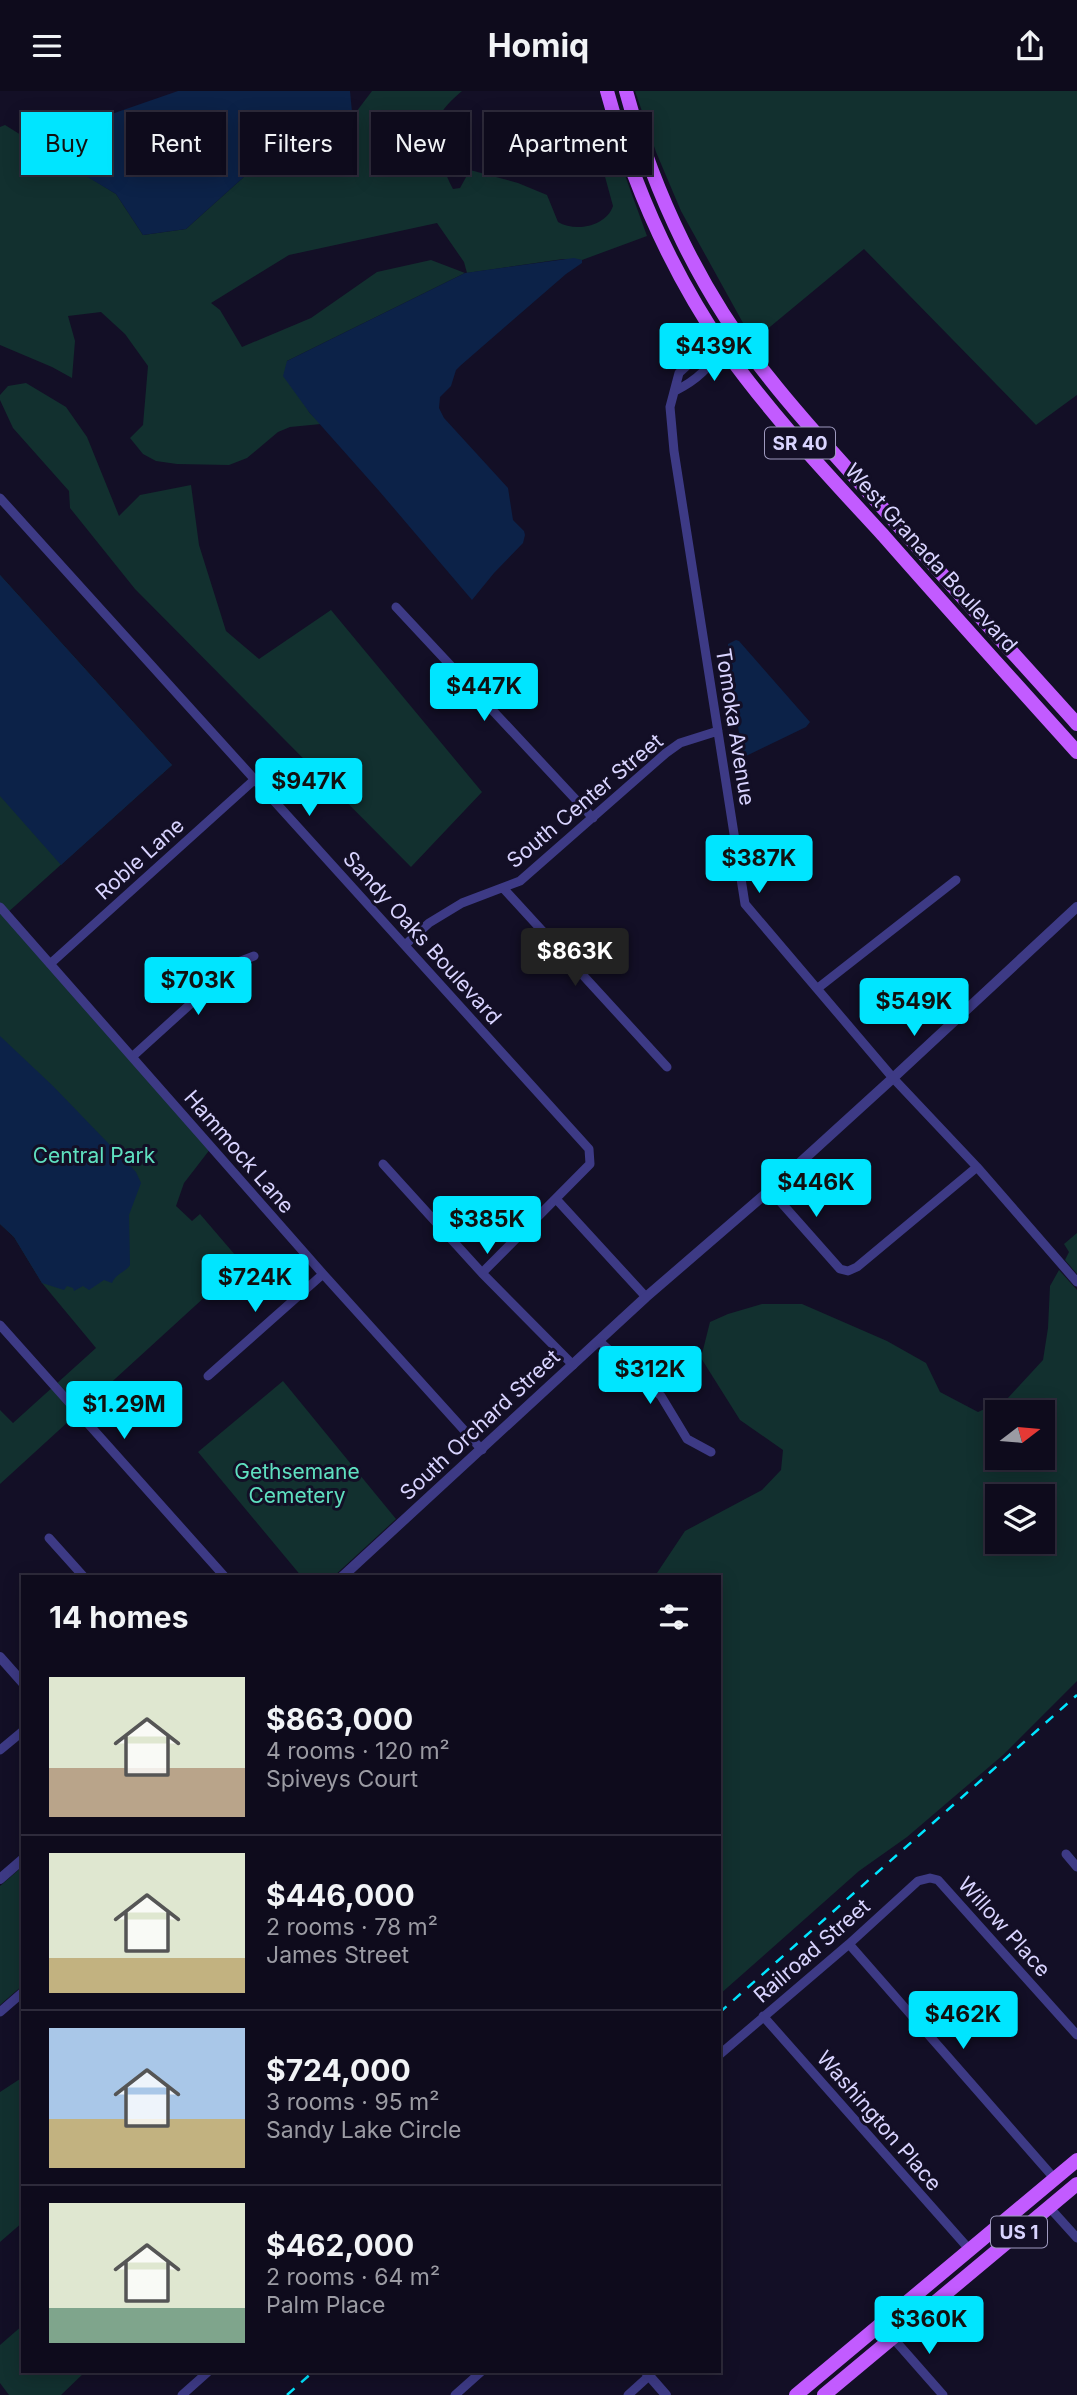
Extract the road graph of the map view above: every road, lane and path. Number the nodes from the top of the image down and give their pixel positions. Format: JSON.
{"nodes":[{"id":1,"x":607,"y":91,"type":"edge"},
{"id":2,"x":625,"y":91,"type":"edge"},
{"id":3,"x":737,"y":334,"type":"junction"},
{"id":4,"x":722,"y":345,"type":"junction"},
{"id":5,"x":676,"y":391,"type":"junction"},
{"id":6,"x":0,"y":499,"type":"edge"},
{"id":7,"x":396,"y":607,"type":"dead end"},
{"id":8,"x":972,"y":608,"type":"junction"},
{"id":9,"x":959,"y":621,"type":"junction"},
{"id":10,"x":1077,"y":724,"type":"edge"},
{"id":11,"x":718,"y":731,"type":"junction"},
{"id":12,"x":1077,"y":752,"type":"edge"},
{"id":13,"x":254,"y":780,"type":"junction"},
{"id":14,"x":593,"y":818,"type":"junction"},
{"id":15,"x":956,"y":880,"type":"dead end"},
{"id":16,"x":504,"y":889,"type":"junction"},
{"id":17,"x":0,"y":907,"type":"edge"},
{"id":18,"x":1077,"y":907,"type":"edge"},
{"id":19,"x":405,"y":945,"type":"junction"},
{"id":20,"x":254,"y":956,"type":"dead end"},
{"id":21,"x":50,"y":964,"type":"junction"},
{"id":22,"x":818,"y":988,"type":"junction"},
{"id":23,"x":132,"y":1057,"type":"junction"},
{"id":24,"x":667,"y":1067,"type":"dead end"},
{"id":25,"x":894,"y":1078,"type":"junction"},
{"id":26,"x":383,"y":1164,"type":"dead end"},
{"id":27,"x":977,"y":1167,"type":"junction"},
{"id":28,"x":770,"y":1190,"type":"junction"},
{"id":29,"x":557,"y":1200,"type":"junction"},
{"id":30,"x":323,"y":1273,"type":"junction"},
{"id":31,"x":482,"y":1273,"type":"junction"},
{"id":32,"x":1077,"y":1282,"type":"edge"},
{"id":33,"x":646,"y":1297,"type":"junction"},
{"id":34,"x":0,"y":1325,"type":"edge"},
{"id":35,"x":599,"y":1341,"type":"junction"},
{"id":36,"x":573,"y":1365,"type":"junction"},
{"id":37,"x":208,"y":1376,"type":"dead end"},
{"id":38,"x":482,"y":1450,"type":"junction"},
{"id":39,"x":711,"y":1452,"type":"dead end"},
{"id":40,"x":49,"y":1538,"type":"dead end"},
{"id":41,"x":82,"y":1575,"type":"edge"},
{"id":42,"x":223,"y":1575,"type":"edge"},
{"id":43,"x":344,"y":1575,"type":"edge"},
{"id":44,"x":0,"y":1657,"type":"edge"},
{"id":45,"x":21,"y":1680,"type":"edge"},
{"id":46,"x":21,"y":1733,"type":"edge"},
{"id":47,"x":0,"y":1750,"type":"edge"},
{"id":48,"x":1066,"y":1854,"type":"dead end"},
{"id":49,"x":21,"y":1861,"type":"edge"},
{"id":50,"x":1077,"y":1867,"type":"edge"},
{"id":51,"x":930,"y":1878,"type":"joint"},
{"id":52,"x":0,"y":1879,"type":"edge"},
{"id":53,"x":849,"y":1944,"type":"junction"},
{"id":54,"x":21,"y":1994,"type":"edge"},
{"id":55,"x":0,"y":2012,"type":"edge"},
{"id":56,"x":763,"y":2016,"type":"junction"},
{"id":57,"x":1077,"y":2035,"type":"edge"},
{"id":58,"x":721,"y":2053,"type":"edge"},
{"id":59,"x":1077,"y":2159,"type":"edge"},
{"id":60,"x":1054,"y":2178,"type":"junction"},
{"id":61,"x":1077,"y":2184,"type":"edge"},
{"id":62,"x":1049,"y":2207,"type":"junction"},
{"id":63,"x":1077,"y":2238,"type":"edge"},
{"id":64,"x":969,"y":2249,"type":"junction"},
{"id":65,"x":961,"y":2280,"type":"junction"},
{"id":66,"x":892,"y":2337,"type":"junction"},
{"id":67,"x":207,"y":2373,"type":"edge"},
{"id":68,"x":479,"y":2373,"type":"edge"},
{"id":69,"x":647,"y":2374,"type":"edge"},
{"id":70,"x":182,"y":2395,"type":"edge"},
{"id":71,"x":455,"y":2395,"type":"edge"},
{"id":72,"x":628,"y":2395,"type":"edge"},
{"id":73,"x":666,"y":2395,"type":"edge"},
{"id":74,"x":796,"y":2395,"type":"edge"},
{"id":75,"x":824,"y":2395,"type":"edge"},
{"id":76,"x":943,"y":2395,"type":"edge"}],
"edges":[{"from":1,"to":4,"type":"main road","name":"West Granada Boulevard","number":"SR 40"},
{"from":2,"to":3,"type":"main road","name":"West Granada Boulevard","number":"SR 40"},
{"from":3,"to":4,"type":"street","name":"Tomoka Avenue"},
{"from":3,"to":8,"type":"main road","name":"West Granada Boulevard","number":"SR 40"},
{"from":4,"to":5,"type":"street","name":"Tomoka Avenue"},
{"from":4,"to":5,"type":"street","name":"Tomoka Avenue"},
{"from":4,"to":9,"type":"main road","name":"West Granada Boulevard","number":"SR 40"},
{"from":5,"to":11,"type":"street","name":"Tomoka Avenue"},
{"from":6,"to":13,"type":"street","name":"Sandy Oaks Boulevard"},
{"from":7,"to":14,"type":"street"},
{"from":8,"to":9,"type":"street"},
{"from":8,"to":10,"type":"main road","name":"West Granada Boulevard","number":"SR 40"},
{"from":9,"to":12,"type":"main road","name":"West Granada Boulevard","number":"SR 40"},
{"from":11,"to":14,"type":"street","name":"South Center Street"},
{"from":11,"to":22,"type":"street","name":"Tomoka Avenue"},
{"from":13,"to":19,"type":"street","name":"Sandy Oaks Boulevard"},
{"from":13,"to":21,"type":"street","name":"Roble Lane"},
{"from":14,"to":16,"type":"street","name":"South Center Street"},
{"from":15,"to":22,"type":"street"},
{"from":16,"to":19,"type":"street","name":"South Center Street"},
{"from":16,"to":24,"type":"street"},
{"from":17,"to":21,"type":"street","name":"Hammock Lane"},
{"from":18,"to":25,"type":"street","name":"South Orchard Street"},
{"from":19,"to":29,"type":"street","name":"Sandy Oaks Boulevard"},
{"from":20,"to":23,"type":"street"},
{"from":21,"to":23,"type":"street","name":"Hammock Lane"},
{"from":22,"to":25,"type":"street","name":"Tomoka Avenue"},
{"from":23,"to":30,"type":"street","name":"Hammock Lane"},
{"from":25,"to":27,"type":"street","name":"Tomoka Avenue"},
{"from":25,"to":28,"type":"street","name":"South Orchard Street"},
{"from":26,"to":31,"type":"street"},
{"from":27,"to":28,"type":"street"},
{"from":27,"to":32,"type":"street","name":"Tomoka Avenue"},
{"from":28,"to":33,"type":"street","name":"South Orchard Street"},
{"from":29,"to":31,"type":"street"},
{"from":29,"to":33,"type":"street"},
{"from":30,"to":37,"type":"street"},
{"from":30,"to":38,"type":"street","name":"Hammock Lane"},
{"from":31,"to":36,"type":"street"},
{"from":33,"to":35,"type":"street","name":"South Orchard Street"},
{"from":34,"to":42,"type":"street"},
{"from":35,"to":36,"type":"street","name":"South Orchard Street"},
{"from":35,"to":39,"type":"street"},
{"from":36,"to":38,"type":"street","name":"South Orchard Street"},
{"from":38,"to":43,"type":"street","name":"South Orchard Street"},
{"from":40,"to":41,"type":"street"},
{"from":44,"to":45,"type":"street"},
{"from":46,"to":47,"type":"street"},
{"from":48,"to":50,"type":"street"},
{"from":49,"to":52,"type":"street"},
{"from":51,"to":53,"type":"street","name":"Railroad Street"},
{"from":51,"to":57,"type":"street","name":"Willow Place"},
{"from":53,"to":56,"type":"street","name":"Railroad Street"},
{"from":53,"to":60,"type":"street"},
{"from":54,"to":55,"type":"street"},
{"from":56,"to":58,"type":"street","name":"Railroad Street"},
{"from":56,"to":64,"type":"street","name":"Washington Place"},
{"from":59,"to":60,"type":"main road","number":"US 1"},
{"from":60,"to":64,"type":"main road","number":"US 1"},
{"from":61,"to":62,"type":"main road","number":"US 1"},
{"from":62,"to":63,"type":"street"},
{"from":62,"to":65,"type":"main road","number":"US 1"},
{"from":64,"to":65,"type":"main road"},
{"from":64,"to":74,"type":"main road","number":"US 1"},
{"from":65,"to":66,"type":"main road","number":"US 1"},
{"from":66,"to":75,"type":"main road","number":"US 1"},
{"from":66,"to":76,"type":"street"},
{"from":67,"to":70,"type":"street"},
{"from":68,"to":71,"type":"street"},
{"from":69,"to":72,"type":"street"},
{"from":69,"to":73,"type":"street"}]}
